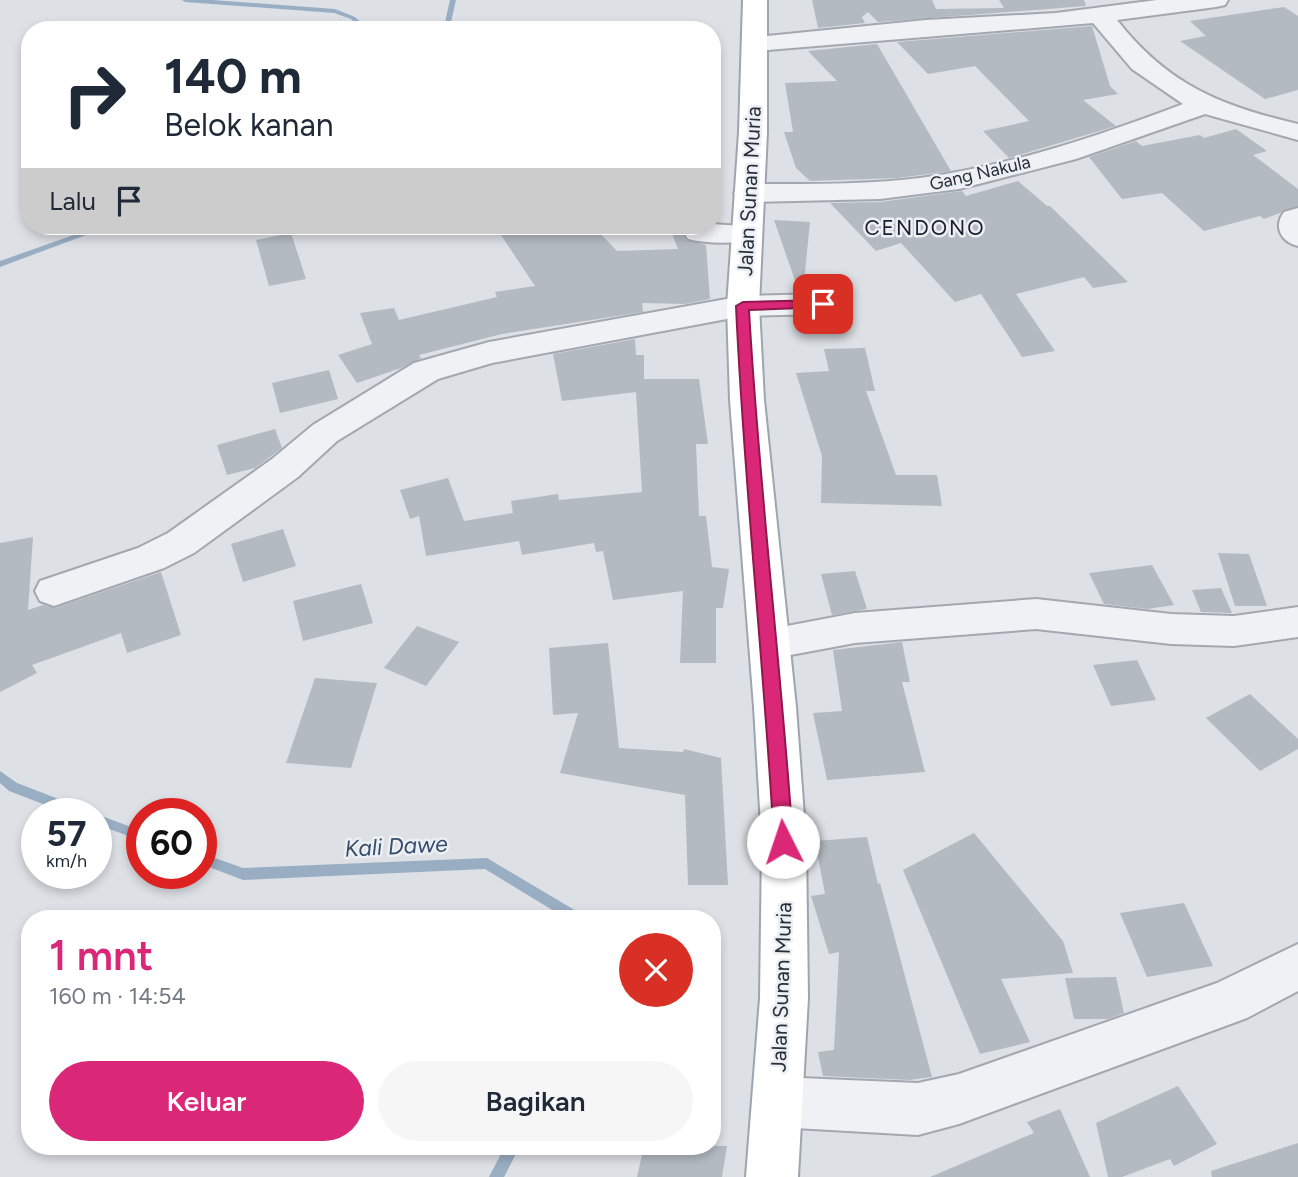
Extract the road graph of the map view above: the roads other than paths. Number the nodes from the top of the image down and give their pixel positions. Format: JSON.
{"nodes":[{"id":1,"x":755,"y":0,"type":"edge"},
{"id":2,"x":1206,"y":1,"type":"edge"},
{"id":3,"x":1100,"y":15,"type":"junction"},
{"id":4,"x":755,"y":43,"type":"junction"},
{"id":5,"x":1204,"y":105,"type":"junction"},
{"id":6,"x":1298,"y":132,"type":"edge"},
{"id":7,"x":748,"y":193,"type":"junction"},
{"id":8,"x":1298,"y":217,"type":"edge"},
{"id":9,"x":721,"y":233,"type":"edge"},
{"id":10,"x":745,"y":233,"type":"junction"},
{"id":11,"x":1298,"y":237,"type":"edge"},
{"id":12,"x":823,"y":304,"type":"dead end"},
{"id":13,"x":743,"y":306,"type":"junction"},
{"id":14,"x":54,"y":591,"type":"dead end"},
{"id":15,"x":1298,"y":622,"type":"edge"},
{"id":16,"x":769,"y":643,"type":"junction"},
{"id":17,"x":1298,"y":966,"type":"edge"},
{"id":18,"x":777,"y":1102,"type":"junction"},
{"id":19,"x":772,"y":1177,"type":"edge"}],
"edges":[{"from":1,"to":4,"type":"main road","name":"Jalan Sunan Muria"},
{"from":2,"to":3,"type":"street"},
{"from":3,"to":4,"type":"street"},
{"from":3,"to":5,"type":"street"},
{"from":4,"to":7,"type":"main road","name":"Jalan Sunan Muria"},
{"from":5,"to":6,"type":"street"},
{"from":5,"to":7,"type":"street","name":"Gang Nakula"},
{"from":7,"to":10,"type":"main road","name":"Jalan Sunan Muria"},
{"from":8,"to":11,"type":"street"},
{"from":9,"to":10,"type":"street"},
{"from":10,"to":13,"type":"main road","name":"Jalan Sunan Muria"},
{"from":12,"to":13,"type":"street"},
{"from":13,"to":14,"type":"street"},
{"from":13,"to":16,"type":"main road","name":"Jalan Sunan Muria"},
{"from":15,"to":16,"type":"street"},
{"from":16,"to":18,"type":"main road","name":"Jalan Sunan Muria"},
{"from":17,"to":18,"type":"street"},
{"from":18,"to":19,"type":"main road","name":"Jalan Sunan Muria"}]}
